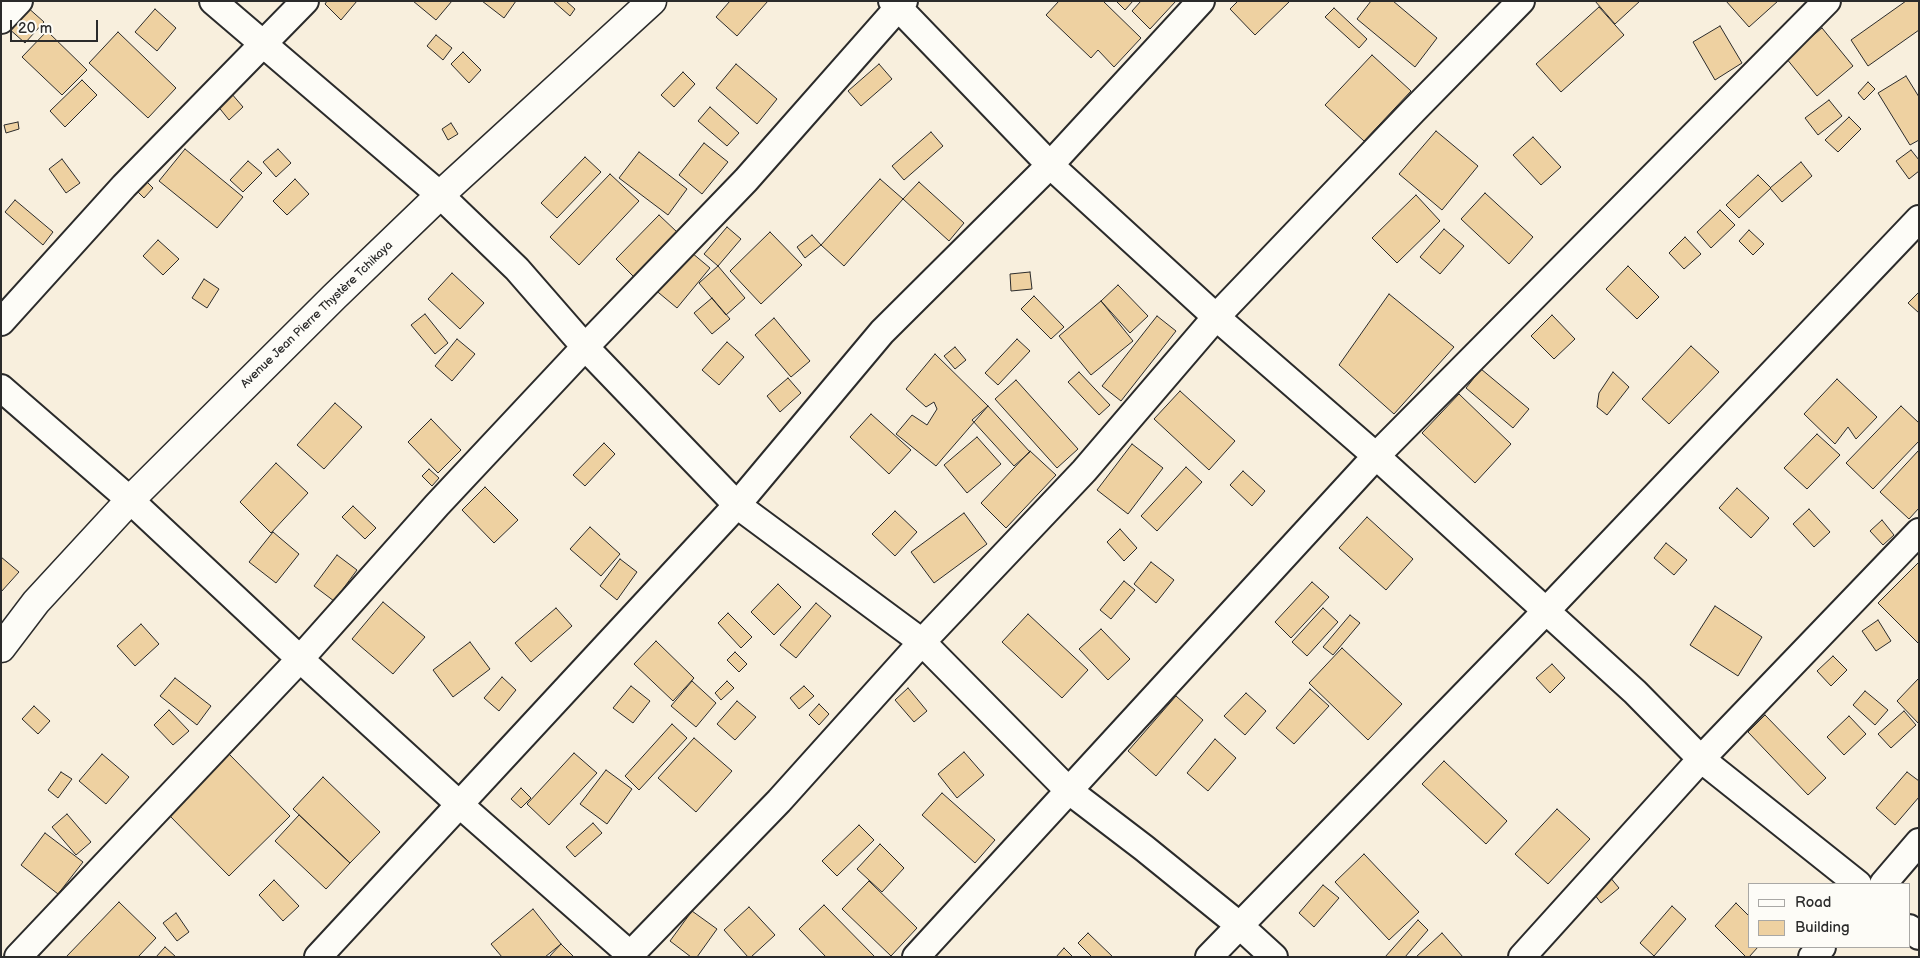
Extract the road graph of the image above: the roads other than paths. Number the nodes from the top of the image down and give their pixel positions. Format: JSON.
{"nodes":[{"id":1,"x":19,"y":1,"type":"edge"},
{"id":2,"x":212,"y":1,"type":"edge"},
{"id":3,"x":305,"y":1,"type":"edge"},
{"id":4,"x":652,"y":1,"type":"edge"},
{"id":5,"x":1201,"y":1,"type":"edge"},
{"id":6,"x":1521,"y":1,"type":"edge"},
{"id":7,"x":1827,"y":1,"type":"edge"},
{"id":8,"x":898,"y":3,"type":"edge"},
{"id":9,"x":1,"y":20,"type":"edge"},
{"id":10,"x":262,"y":44,"type":"junction"},
{"id":11,"x":1050,"y":165,"type":"junction"},
{"id":12,"x":440,"y":195,"type":"junction"},
{"id":13,"x":1919,"y":219,"type":"edge"},
{"id":14,"x":1216,"y":317,"type":"junction"},
{"id":15,"x":1,"y":322,"type":"edge"},
{"id":16,"x":585,"y":347,"type":"junction"},
{"id":17,"x":1,"y":388,"type":"edge"},
{"id":18,"x":1376,"y":456,"type":"junction"},
{"id":19,"x":130,"y":500,"type":"junction"},
{"id":20,"x":737,"y":504,"type":"junction"},
{"id":21,"x":1919,"y":532,"type":"edge"},
{"id":22,"x":1546,"y":611,"type":"junction"},
{"id":23,"x":922,"y":642,"type":"junction"},
{"id":24,"x":1,"y":648,"type":"edge"},
{"id":25,"x":300,"y":659,"type":"junction"},
{"id":26,"x":1701,"y":759,"type":"junction"},
{"id":27,"x":1068,"y":790,"type":"junction"},
{"id":28,"x":459,"y":804,"type":"junction"},
{"id":29,"x":1919,"y":842,"type":"edge"},
{"id":30,"x":1857,"y":883,"type":"edge"},
{"id":31,"x":1884,"y":883,"type":"edge"},
{"id":32,"x":1239,"y":925,"type":"junction"},
{"id":33,"x":1821,"y":948,"type":"edge"},
{"id":34,"x":631,"y":956,"type":"edge"},
{"id":35,"x":18,"y":957,"type":"edge"},
{"id":36,"x":318,"y":957,"type":"edge"},
{"id":37,"x":916,"y":957,"type":"edge"},
{"id":38,"x":1209,"y":957,"type":"edge"},
{"id":39,"x":1274,"y":957,"type":"edge"},
{"id":40,"x":1522,"y":957,"type":"edge"},
{"id":41,"x":1812,"y":957,"type":"edge"}],
"edges":[{"from":1,"to":9,"type":"street"},
{"from":2,"to":10,"type":"street"},
{"from":3,"to":10,"type":"street"},
{"from":4,"to":12,"type":"street","name":"Avenue Jean Pierre Thystère Tchikaya"},
{"from":5,"to":11,"type":"street"},
{"from":6,"to":14,"type":"street"},
{"from":7,"to":18,"type":"street"},
{"from":8,"to":11,"type":"street"},
{"from":8,"to":16,"type":"street"},
{"from":10,"to":12,"type":"street"},
{"from":10,"to":15,"type":"street"},
{"from":11,"to":14,"type":"street"},
{"from":11,"to":20,"type":"street"},
{"from":12,"to":16,"type":"street"},
{"from":12,"to":19,"type":"street","name":"Avenue Jean Pierre Thystère Tchikaya"},
{"from":13,"to":22,"type":"street"},
{"from":14,"to":18,"type":"street"},
{"from":14,"to":23,"type":"street"},
{"from":16,"to":20,"type":"street"},
{"from":16,"to":25,"type":"street"},
{"from":17,"to":19,"type":"street"},
{"from":18,"to":22,"type":"street"},
{"from":18,"to":27,"type":"street"},
{"from":19,"to":24,"type":"street","name":"Avenue Jean Pierre Thystère Tchikaya"},
{"from":19,"to":25,"type":"street"},
{"from":20,"to":23,"type":"street"},
{"from":20,"to":28,"type":"street"},
{"from":21,"to":26,"type":"street"},
{"from":22,"to":26,"type":"street"},
{"from":22,"to":32,"type":"street"},
{"from":23,"to":27,"type":"street"},
{"from":23,"to":34,"type":"street"},
{"from":25,"to":28,"type":"street"},
{"from":25,"to":35,"type":"street"},
{"from":26,"to":30,"type":"street"},
{"from":26,"to":40,"type":"street"},
{"from":27,"to":32,"type":"street"},
{"from":27,"to":37,"type":"street"},
{"from":28,"to":34,"type":"street"},
{"from":28,"to":36,"type":"street"},
{"from":29,"to":31,"type":"street"},
{"from":32,"to":38,"type":"street"},
{"from":32,"to":39,"type":"street"},
{"from":33,"to":41,"type":"street"}]}
